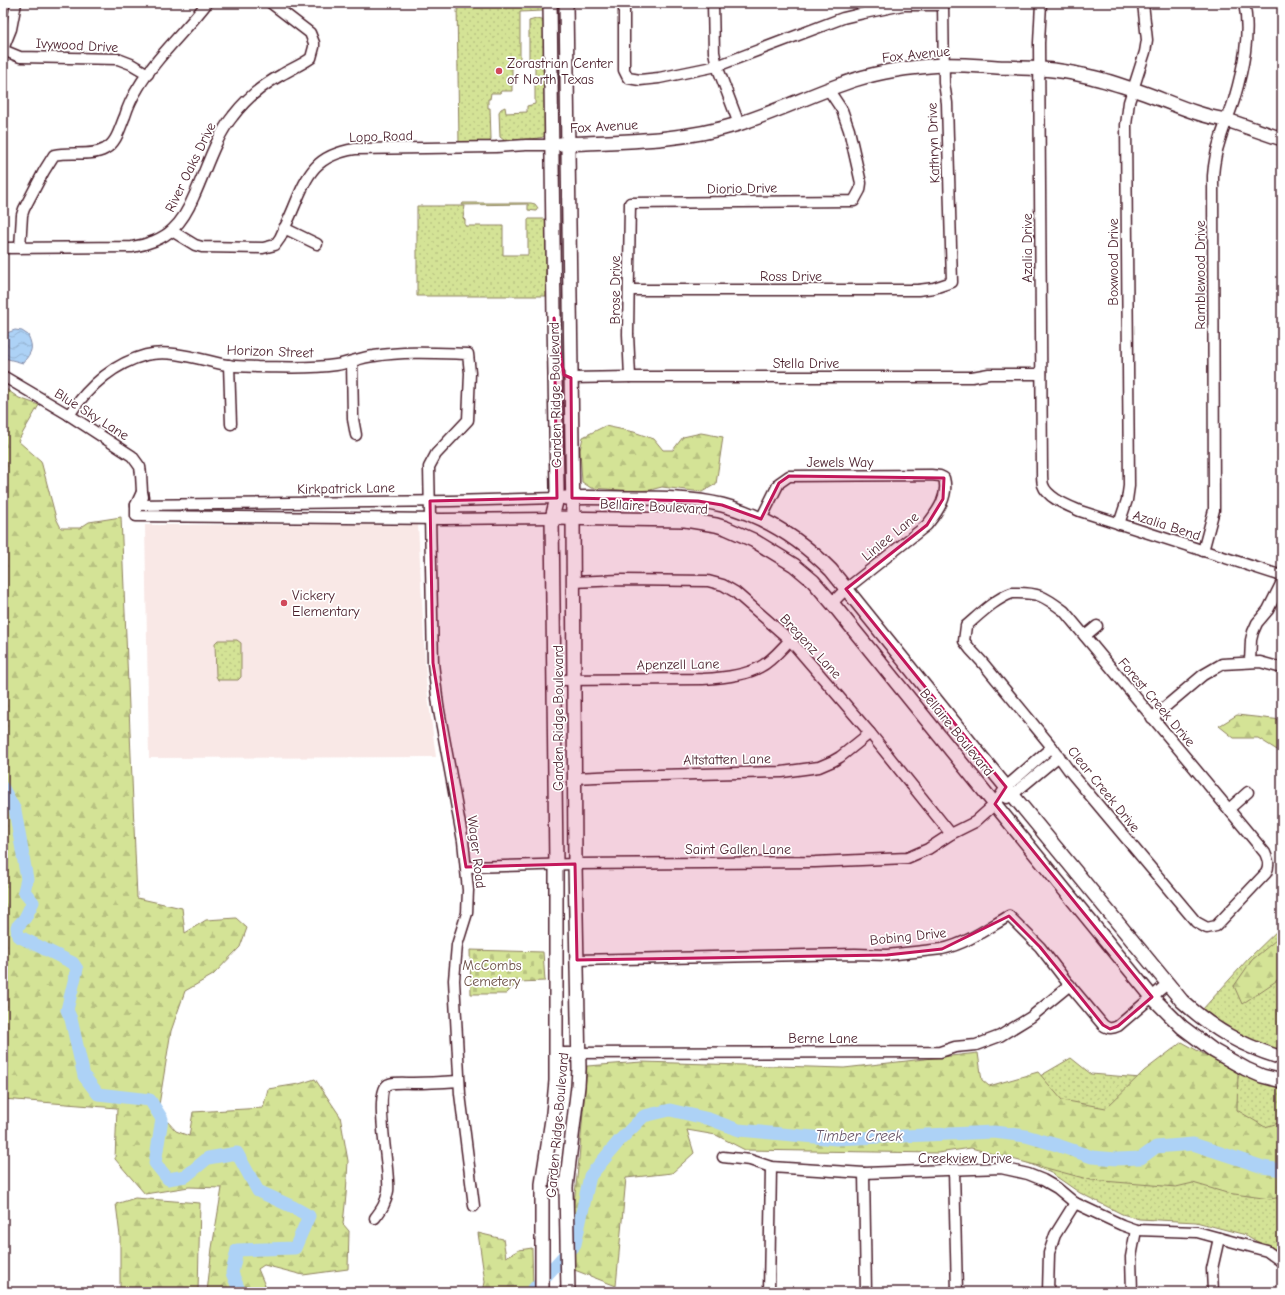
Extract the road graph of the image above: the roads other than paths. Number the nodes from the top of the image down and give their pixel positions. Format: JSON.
{"nodes":[{"id":1,"x":16,"y":3,"type":"edge"},
{"id":2,"x":207,"y":3,"type":"edge"},
{"id":3,"x":271,"y":3,"type":"edge"},
{"id":4,"x":550,"y":3,"type":"edge"},
{"id":5,"x":566,"y":3,"type":"edge"},
{"id":6,"x":624,"y":3,"type":"edge"},
{"id":7,"x":713,"y":3,"type":"edge"},
{"id":8,"x":1041,"y":3,"type":"edge"},
{"id":9,"x":1143,"y":3,"type":"edge"},
{"id":10,"x":1244,"y":3,"type":"edge"},
{"id":11,"x":943,"y":4,"type":"edge"},
{"id":12,"x":3,"y":50,"type":"edge"},
{"id":13,"x":944,"y":65,"type":"junction"},
{"id":14,"x":717,"y":66,"type":"junction"},
{"id":15,"x":1040,"y":68,"type":"junction"},
{"id":16,"x":148,"y":74,"type":"junction"},
{"id":17,"x":828,"y":89,"type":"junction"},
{"id":18,"x":1133,"y":90,"type":"junction"},
{"id":19,"x":1227,"y":120,"type":"junction"},
{"id":20,"x":738,"y":124,"type":"junction"},
{"id":21,"x":1282,"y":139,"type":"edge"},
{"id":22,"x":568,"y":144,"type":"junction"},
{"id":23,"x":552,"y":145,"type":"junction"},
{"id":24,"x":630,"y":203,"type":"joint"},
{"id":25,"x":284,"y":228,"type":"junction"},
{"id":26,"x":172,"y":230,"type":"junction"},
{"id":27,"x":317,"y":244,"type":"dead end"},
{"id":28,"x":3,"y":248,"type":"edge"},
{"id":29,"x":20,"y":248,"type":"junction"},
{"id":30,"x":952,"y":282,"type":"joint"},
{"id":31,"x":629,"y":290,"type":"junction"},
{"id":32,"x":554,"y":318,"type":"junction"},
{"id":33,"x":468,"y":354,"type":"joint"},
{"id":34,"x":352,"y":362,"type":"junction"},
{"id":35,"x":229,"y":365,"type":"junction"},
{"id":36,"x":1041,"y":374,"type":"junction"},
{"id":37,"x":3,"y":376,"type":"edge"},
{"id":38,"x":630,"y":377,"type":"junction"},
{"id":39,"x":571,"y":378,"type":"junction"},
{"id":40,"x":69,"y":415,"type":"junction"},
{"id":41,"x":231,"y":424,"type":"dead end"},
{"id":42,"x":356,"y":435,"type":"dead end"},
{"id":43,"x":944,"y":478,"type":"joint"},
{"id":44,"x":1047,"y":492,"type":"joint"},
{"id":45,"x":557,"y":498,"type":"junction"},
{"id":46,"x":572,"y":498,"type":"junction"},
{"id":47,"x":430,"y":501,"type":"junction"},
{"id":48,"x":141,"y":505,"type":"junction"},
{"id":49,"x":141,"y":516,"type":"joint"},
{"id":50,"x":552,"y":518,"type":"junction"},
{"id":51,"x":573,"y":518,"type":"junction"},
{"id":52,"x":430,"y":519,"type":"junction"},
{"id":53,"x":761,"y":519,"type":"junction"},
{"id":54,"x":1119,"y":524,"type":"junction"},
{"id":55,"x":1203,"y":551,"type":"junction"},
{"id":56,"x":1282,"y":576,"type":"edge"},
{"id":57,"x":573,"y":582,"type":"junction"},
{"id":58,"x":1282,"y":582,"type":"edge"},
{"id":59,"x":846,"y":589,"type":"junction"},
{"id":60,"x":832,"y":603,"type":"junction"},
{"id":61,"x":966,"y":626,"type":"joint"},
{"id":62,"x":1097,"y":626,"type":"dead end"},
{"id":63,"x":1085,"y":636,"type":"junction"},
{"id":64,"x":790,"y":640,"type":"junction"},
{"id":65,"x":1250,"y":662,"type":"junction"},
{"id":66,"x":1282,"y":668,"type":"edge"},
{"id":67,"x":574,"y":679,"type":"junction"},
{"id":68,"x":554,"y":680,"type":"junction"},
{"id":69,"x":1152,"y":718,"type":"junction"},
{"id":70,"x":870,"y":733,"type":"junction"},
{"id":71,"x":1052,"y":747,"type":"junction"},
{"id":72,"x":1059,"y":756,"type":"junction"},
{"id":73,"x":574,"y":778,"type":"junction"},
{"id":74,"x":1009,"y":791,"type":"junction"},
{"id":75,"x":1248,"y":792,"type":"dead end"},
{"id":76,"x":995,"y":804,"type":"junction"},
{"id":77,"x":1228,"y":809,"type":"junction"},
{"id":78,"x":951,"y":834,"type":"junction"},
{"id":79,"x":575,"y":864,"type":"junction"},
{"id":80,"x":556,"y":865,"type":"junction"},
{"id":81,"x":466,"y":867,"type":"junction"},
{"id":82,"x":1240,"y":900,"type":"joint"},
{"id":83,"x":577,"y":960,"type":"junction"},
{"id":84,"x":1167,"y":984,"type":"junction"},
{"id":85,"x":1070,"y":986,"type":"junction"},
{"id":86,"x":1152,"y":997,"type":"junction"},
{"id":87,"x":556,"y":1053,"type":"junction"},
{"id":88,"x":579,"y":1053,"type":"junction"},
{"id":89,"x":1282,"y":1058,"type":"edge"},
{"id":90,"x":459,"y":1081,"type":"junction"},
{"id":91,"x":1282,"y":1081,"type":"edge"},
{"id":92,"x":722,"y":1157,"type":"dead end"},
{"id":93,"x":771,"y":1167,"type":"junction"},
{"id":94,"x":954,"y":1170,"type":"junction"},
{"id":95,"x":864,"y":1174,"type":"junction"},
{"id":96,"x":1075,"y":1203,"type":"junction"},
{"id":97,"x":474,"y":1206,"type":"dead end"},
{"id":98,"x":375,"y":1218,"type":"dead end"},
{"id":99,"x":1136,"y":1230,"type":"junction"},
{"id":100,"x":1219,"y":1238,"type":"junction"},
{"id":101,"x":1282,"y":1262,"type":"edge"},
{"id":102,"x":542,"y":1292,"type":"edge"},
{"id":103,"x":568,"y":1292,"type":"edge"},
{"id":104,"x":769,"y":1292,"type":"edge"},
{"id":105,"x":866,"y":1292,"type":"edge"},
{"id":106,"x":957,"y":1292,"type":"edge"},
{"id":107,"x":1048,"y":1292,"type":"edge"},
{"id":108,"x":1132,"y":1292,"type":"edge"},
{"id":109,"x":1213,"y":1292,"type":"edge"}],
"edges":[{"from":1,"to":12,"type":"street"},
{"from":2,"to":16,"type":"street"},
{"from":3,"to":26,"type":"street","name":"River Oaks Drive"},
{"from":4,"to":23,"type":"main road","name":"Garden Ridge Boulevard"},
{"from":5,"to":22,"type":"main road","name":"Garden Ridge Boulevard"},
{"from":6,"to":14,"type":"street"},
{"from":7,"to":14,"type":"street"},
{"from":8,"to":15,"type":"street","name":"Azalia Drive"},
{"from":9,"to":18,"type":"street","name":"Boxwood Drive"},
{"from":10,"to":19,"type":"street","name":"Ramblewood Drive"},
{"from":11,"to":13,"type":"street","name":"Kathryn Drive"},
{"from":11,"to":14,"type":"street"},
{"from":12,"to":16,"type":"street","name":"Ivywood Drive"},
{"from":13,"to":15,"type":"main road","name":"Fox Avenue"},
{"from":13,"to":17,"type":"main road","name":"Fox Avenue"},
{"from":13,"to":30,"type":"street","name":"Kathryn Drive"},
{"from":14,"to":20,"type":"street"},
{"from":15,"to":18,"type":"main road","name":"Fox Avenue"},
{"from":15,"to":36,"type":"street","name":"Azalia Drive"},
{"from":16,"to":29,"type":"street"},
{"from":17,"to":20,"type":"main road","name":"Fox Avenue"},
{"from":17,"to":24,"type":"street","name":"Diorio Drive"},
{"from":18,"to":19,"type":"main road","name":"Fox Avenue"},
{"from":18,"to":54,"type":"street","name":"Boxwood Drive"},
{"from":19,"to":21,"type":"main road","name":"Fox Avenue"},
{"from":19,"to":55,"type":"street","name":"Ramblewood Drive"},
{"from":20,"to":22,"type":"main road","name":"Fox Avenue"},
{"from":22,"to":23,"type":"main road","name":"Fox Avenue"},
{"from":22,"to":39,"type":"main road","name":"Garden Ridge Boulevard"},
{"from":23,"to":25,"type":"street","name":"Lopo Road"},
{"from":23,"to":32,"type":"main road","name":"Garden Ridge Boulevard"},
{"from":24,"to":31,"type":"street","name":"Brose Drive"},
{"from":25,"to":26,"type":"street","name":"Lopo Road"},
{"from":25,"to":27,"type":"street"},
{"from":26,"to":29,"type":"street","name":"River Oaks Drive"},
{"from":28,"to":29,"type":"street","name":"River Oaks Drive"},
{"from":30,"to":31,"type":"street","name":"Ross Drive"},
{"from":31,"to":38,"type":"street","name":"Brose Drive"},
{"from":32,"to":39,"type":"main road"},
{"from":32,"to":45,"type":"main road","name":"Garden Ridge Boulevard"},
{"from":33,"to":34,"type":"street","name":"Horizon Street"},
{"from":33,"to":47,"type":"street","name":"Wager Road"},
{"from":34,"to":35,"type":"street","name":"Horizon Street"},
{"from":34,"to":42,"type":"street"},
{"from":35,"to":40,"type":"street","name":"Horizon Street"},
{"from":35,"to":41,"type":"street"},
{"from":36,"to":38,"type":"street","name":"Stella Drive"},
{"from":36,"to":44,"type":"street","name":"Azalia Drive"},
{"from":37,"to":40,"type":"street","name":"Blue Sky Lane"},
{"from":38,"to":39,"type":"street","name":"Stella Drive"},
{"from":39,"to":46,"type":"main road","name":"Garden Ridge Boulevard"},
{"from":40,"to":48,"type":"street","name":"Blue Sky Lane"},
{"from":43,"to":53,"type":"street","name":"Jewels Way"},
{"from":43,"to":59,"type":"street","name":"Linlee Lane"},
{"from":44,"to":54,"type":"street","name":"Azalia Bend"},
{"from":45,"to":46,"type":"main road","name":"Bellaire Boulevard"},
{"from":45,"to":47,"type":"street","name":"Kirkpatrick Lane"},
{"from":45,"to":50,"type":"main road","name":"Garden Ridge Boulevard"},
{"from":46,"to":51,"type":"main road","name":"Garden Ridge Boulevard"},
{"from":46,"to":53,"type":"main road","name":"Bellaire Boulevard"},
{"from":47,"to":48,"type":"street","name":"Kirkpatrick Lane"},
{"from":47,"to":52,"type":"street","name":"Wager Road"},
{"from":48,"to":49,"type":"street","name":"Blue Sky Lane"},
{"from":49,"to":52,"type":"street","name":"Kirkpatrick Lane"},
{"from":50,"to":51,"type":"main road","name":"Bellaire Boulevard"},
{"from":50,"to":52,"type":"street","name":"Kirkpatrick Lane"},
{"from":50,"to":68,"type":"main road","name":"Garden Ridge Boulevard"},
{"from":51,"to":57,"type":"main road","name":"Garden Ridge Boulevard"},
{"from":51,"to":60,"type":"main road","name":"Bellaire Boulevard"},
{"from":52,"to":81,"type":"street","name":"Wager Road"},
{"from":53,"to":59,"type":"main road","name":"Bellaire Boulevard"},
{"from":54,"to":55,"type":"street","name":"Azalia Bend"},
{"from":55,"to":56,"type":"street","name":"Azalia Bend"},
{"from":57,"to":64,"type":"street","name":"Bregenz Lane"},
{"from":57,"to":67,"type":"main road","name":"Garden Ridge Boulevard"},
{"from":58,"to":65,"type":"street"},
{"from":59,"to":60,"type":"street","name":"Linlee Lane"},
{"from":59,"to":74,"type":"main road","name":"Bellaire Boulevard"},
{"from":60,"to":76,"type":"main road","name":"Bellaire Boulevard"},
{"from":61,"to":63,"type":"street","name":"Forest Creek Drive"},
{"from":61,"to":71,"type":"street","name":"Clear Creek Drive"},
{"from":62,"to":63,"type":"street"},
{"from":63,"to":69,"type":"street","name":"Forest Creek Drive"},
{"from":64,"to":67,"type":"street","name":"Apenzell Lane"},
{"from":64,"to":70,"type":"street","name":"Bregenz Lane"},
{"from":65,"to":66,"type":"street"},
{"from":65,"to":69,"type":"street"},
{"from":67,"to":68,"type":"street","name":"Apenzell Lane"},
{"from":67,"to":73,"type":"main road","name":"Garden Ridge Boulevard"},
{"from":68,"to":80,"type":"main road","name":"Garden Ridge Boulevard"},
{"from":69,"to":77,"type":"street","name":"Forest Creek Drive"},
{"from":70,"to":73,"type":"street","name":"Altstatten Lane"},
{"from":70,"to":78,"type":"street","name":"Bregenz Lane"},
{"from":71,"to":72,"type":"street","name":"Clear Creek Drive"},
{"from":71,"to":74,"type":"street"},
{"from":72,"to":74,"type":"street"},
{"from":72,"to":82,"type":"street","name":"Clear Creek Drive"},
{"from":73,"to":79,"type":"main road","name":"Garden Ridge Boulevard"},
{"from":74,"to":76,"type":"street","name":"Saint Gallen Lane"},
{"from":74,"to":84,"type":"main road","name":"Bellaire Boulevard"},
{"from":75,"to":77,"type":"street"},
{"from":76,"to":78,"type":"street","name":"Saint Gallen Lane"},
{"from":76,"to":86,"type":"main road","name":"Bellaire Boulevard"},
{"from":77,"to":82,"type":"street","name":"Forest Creek Drive"},
{"from":78,"to":79,"type":"street","name":"Saint Gallen Lane"},
{"from":79,"to":80,"type":"street","name":"Saint Gallen Lane"},
{"from":79,"to":83,"type":"main road","name":"Garden Ridge Boulevard"},
{"from":80,"to":81,"type":"street","name":"Saint Gallen Lane"},
{"from":80,"to":87,"type":"main road","name":"Garden Ridge Boulevard"},
{"from":81,"to":90,"type":"street","name":"Wager Road"},
{"from":83,"to":85,"type":"street","name":"Bobing Drive"},
{"from":83,"to":88,"type":"main road","name":"Garden Ridge Boulevard"},
{"from":84,"to":86,"type":"street","name":"Bobing Drive"},
{"from":84,"to":89,"type":"main road","name":"Bellaire Boulevard"},
{"from":85,"to":86,"type":"street","name":"Bobing Drive"},
{"from":85,"to":88,"type":"street","name":"Berne Lane"},
{"from":86,"to":91,"type":"main road","name":"Bellaire Boulevard"},
{"from":87,"to":88,"type":"street","name":"Berne Lane"},
{"from":87,"to":102,"type":"main road","name":"Garden Ridge Boulevard"},
{"from":88,"to":103,"type":"main road","name":"Garden Ridge Boulevard"},
{"from":90,"to":97,"type":"street","name":"Wager Road"},
{"from":90,"to":98,"type":"street"},
{"from":92,"to":93,"type":"street","name":"Creekview Drive"},
{"from":93,"to":95,"type":"street","name":"Creekview Drive"},
{"from":93,"to":104,"type":"street"},
{"from":94,"to":95,"type":"street","name":"Creekview Drive"},
{"from":94,"to":96,"type":"street","name":"Creekview Drive"},
{"from":94,"to":106,"type":"street"},
{"from":95,"to":105,"type":"street"},
{"from":96,"to":99,"type":"street","name":"Creekview Drive"},
{"from":96,"to":107,"type":"street"},
{"from":99,"to":100,"type":"street","name":"Creekview Drive"},
{"from":99,"to":108,"type":"street"},
{"from":100,"to":101,"type":"street","name":"Creekview Drive"},
{"from":100,"to":109,"type":"street"}]}
